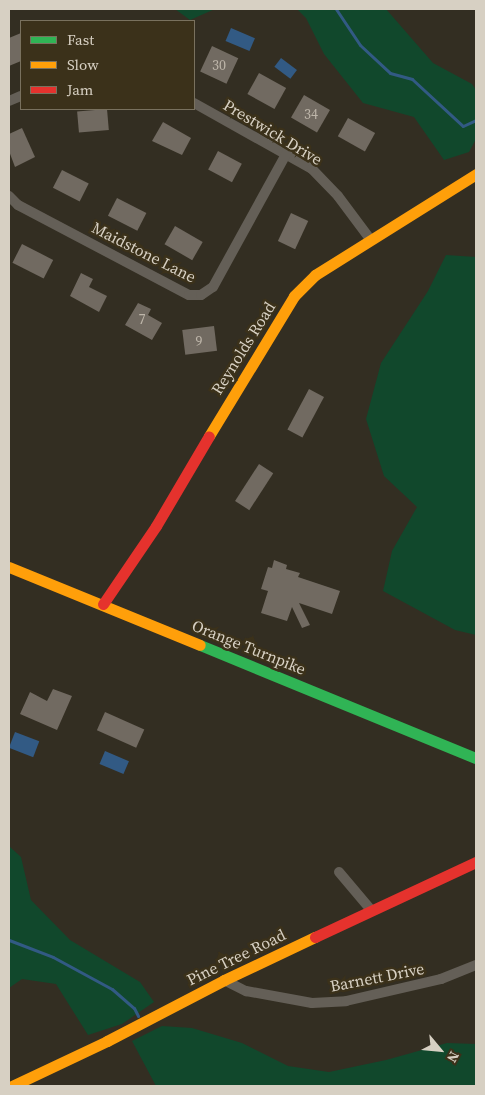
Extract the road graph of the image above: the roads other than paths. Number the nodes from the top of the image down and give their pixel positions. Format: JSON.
{"nodes":[{"id":1,"x":195,"y":104,"type":"edge"},
{"id":2,"x":286,"y":154,"type":"junction"},
{"id":3,"x":476,"y":174,"type":"edge"},
{"id":4,"x":9,"y":196,"type":"edge"},
{"id":5,"x":370,"y":239,"type":"junction"},
{"id":6,"x":9,"y":567,"type":"edge"},
{"id":7,"x":103,"y":604,"type":"junction"},
{"id":8,"x":476,"y":758,"type":"edge"},
{"id":9,"x":476,"y":862,"type":"edge"},
{"id":10,"x":339,"y":872,"type":"dead end"},
{"id":11,"x":372,"y":911,"type":"junction"},
{"id":12,"x":476,"y":965,"type":"edge"},
{"id":13,"x":224,"y":980,"type":"junction"},
{"id":14,"x":12,"y":1086,"type":"edge"}],
"edges":[{"from":1,"to":2,"type":"street","name":"Prestwick Drive"},
{"from":2,"to":4,"type":"street","name":"Maidstone Lane"},
{"from":2,"to":5,"type":"street","name":"Prestwick Drive"},
{"from":3,"to":5,"type":"street","name":"Reynolds Road"},
{"from":5,"to":7,"type":"street","name":"Reynolds Road"},
{"from":6,"to":7,"type":"street","name":"Orange Turnpike"},
{"from":7,"to":8,"type":"street","name":"Orange Turnpike"},
{"from":9,"to":11,"type":"street","name":"Pine Tree Road"},
{"from":10,"to":11,"type":"street"},
{"from":11,"to":13,"type":"street","name":"Pine Tree Road"},
{"from":12,"to":13,"type":"street","name":"Barnett Drive"},
{"from":13,"to":14,"type":"street","name":"Pine Tree Road"}]}
